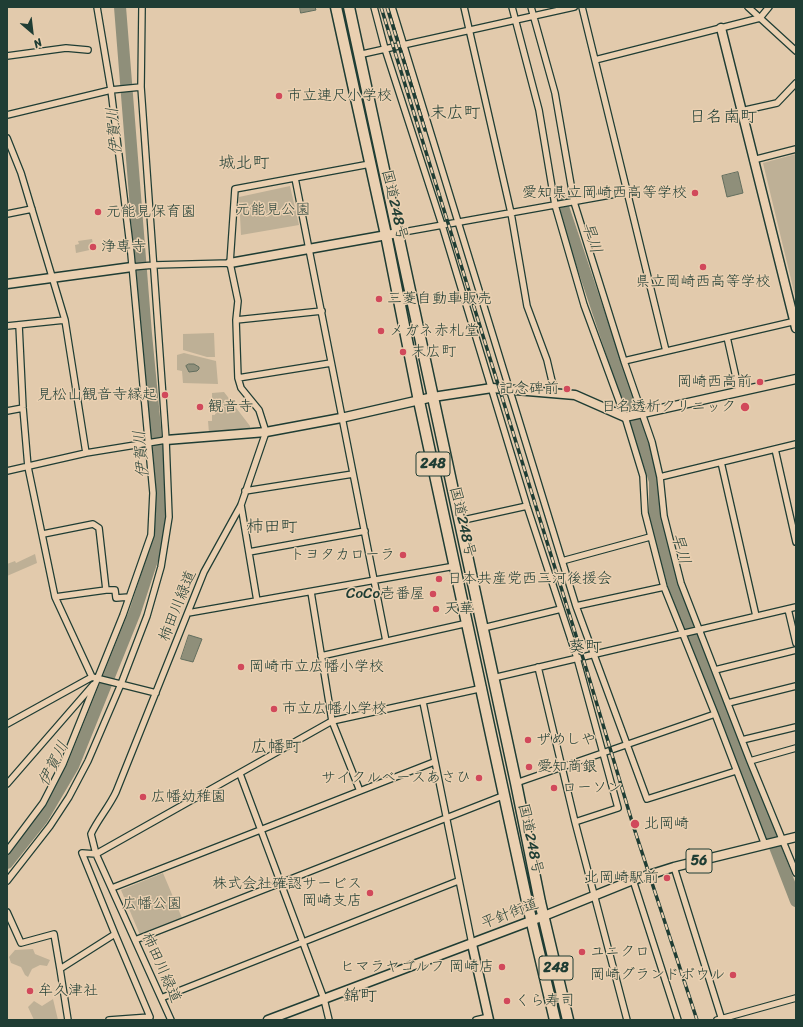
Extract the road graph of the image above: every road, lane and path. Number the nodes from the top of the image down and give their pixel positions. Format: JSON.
{"nodes":[{"id":1,"x":97,"y":7,"type":"edge"},
{"id":2,"x":142,"y":7,"type":"edge"},
{"id":3,"x":336,"y":7,"type":"edge"},
{"id":4,"x":349,"y":7,"type":"edge"},
{"id":5,"x":374,"y":7,"type":"edge"},
{"id":6,"x":392,"y":7,"type":"edge"},
{"id":7,"x":464,"y":7,"type":"edge"},
{"id":8,"x":512,"y":7,"type":"edge"},
{"id":9,"x":531,"y":7,"type":"edge"},
{"id":10,"x":574,"y":7,"type":"edge"},
{"id":11,"x":582,"y":7,"type":"edge"},
{"id":12,"x":748,"y":7,"type":"edge"},
{"id":13,"x":769,"y":7,"type":"edge"},
{"id":14,"x":533,"y":16,"type":"junction"},
{"id":15,"x":760,"y":18,"type":"junction"},
{"id":16,"x":515,"y":20,"type":"junction"},
{"id":17,"x":721,"y":28,"type":"junction"},
{"id":18,"x":470,"y":30,"type":"junction"},
{"id":19,"x":404,"y":45,"type":"junction"},
{"id":20,"x":385,"y":49,"type":"junction"},
{"id":21,"x":88,"y":50,"type":"dead end"},
{"id":22,"x":796,"y":51,"type":"edge"},
{"id":23,"x":358,"y":55,"type":"junction"},
{"id":24,"x":7,"y":56,"type":"edge"},
{"id":25,"x":595,"y":60,"type":"junction"},
{"id":26,"x":796,"y":83,"type":"edge"},
{"id":27,"x":142,"y":87,"type":"junction"},
{"id":28,"x":111,"y":90,"type":"junction"},
{"id":29,"x":741,"y":110,"type":"junction"},
{"id":30,"x":7,"y":114,"type":"edge"},
{"id":31,"x":7,"y":138,"type":"edge"},
{"id":32,"x":796,"y":148,"type":"edge"},
{"id":33,"x":753,"y":160,"type":"junction"},
{"id":34,"x":370,"y":164,"type":"junction"},
{"id":35,"x":295,"y":178,"type":"junction"},
{"id":36,"x":627,"y":192,"type":"junction"},
{"id":37,"x":574,"y":202,"type":"junction"},
{"id":38,"x":555,"y":205,"type":"junction"},
{"id":39,"x":32,"y":209,"type":"junction"},
{"id":40,"x":511,"y":213,"type":"junction"},
{"id":41,"x":7,"y":214,"type":"edge"},
{"id":42,"x":459,"y":222,"type":"junction"},
{"id":43,"x":442,"y":225,"type":"junction"},
{"id":44,"x":398,"y":233,"type":"junction"},
{"id":45,"x":386,"y":235,"type":"junction"},
{"id":46,"x":310,"y":249,"type":"junction"},
{"id":47,"x":230,"y":263,"type":"junction"},
{"id":48,"x":152,"y":265,"type":"junction"},
{"id":49,"x":132,"y":267,"type":"junction"},
{"id":50,"x":51,"y":279,"type":"junction"},
{"id":51,"x":7,"y":284,"type":"edge"},
{"id":52,"x":322,"y":311,"type":"junction"},
{"id":53,"x":65,"y":320,"type":"junction"},
{"id":54,"x":236,"y":320,"type":"junction"},
{"id":55,"x":795,"y":323,"type":"edge"},
{"id":56,"x":7,"y":326,"type":"edge"},
{"id":57,"x":18,"y":326,"type":"junction"},
{"id":58,"x":727,"y":337,"type":"junction"},
{"id":59,"x":666,"y":351,"type":"junction"},
{"id":60,"x":624,"y":361,"type":"junction"},
{"id":61,"x":331,"y":363,"type":"junction"},
{"id":62,"x":238,"y":378,"type":"junction"},
{"id":63,"x":796,"y":379,"type":"edge"},
{"id":64,"x":492,"y":388,"type":"junction"},
{"id":65,"x":509,"y":390,"type":"junction"},
{"id":66,"x":739,"y":392,"type":"junction"},
{"id":67,"x":555,"y":394,"type":"junction"},
{"id":68,"x":433,"y":397,"type":"junction"},
{"id":69,"x":419,"y":401,"type":"junction"},
{"id":70,"x":23,"y":408,"type":"junction"},
{"id":71,"x":7,"y":411,"type":"edge"},
{"id":72,"x":642,"y":414,"type":"junction"},
{"id":73,"x":625,"y":417,"type":"junction"},
{"id":74,"x":341,"y":418,"type":"junction"},
{"id":75,"x":266,"y":432,"type":"junction"},
{"id":76,"x":166,"y":440,"type":"junction"},
{"id":77,"x":148,"y":442,"type":"junction"},
{"id":78,"x":796,"y":444,"type":"edge"},
{"id":79,"x":775,"y":449,"type":"junction"},
{"id":80,"x":86,"y":453,"type":"junction"},
{"id":81,"x":721,"y":462,"type":"junction"},
{"id":82,"x":28,"y":467,"type":"junction"},
{"id":83,"x":7,"y":471,"type":"edge"},
{"id":84,"x":353,"y":474,"type":"junction"},
{"id":85,"x":660,"y":477,"type":"junction"},
{"id":86,"x":245,"y":491,"type":"junction"},
{"id":87,"x":241,"y":505,"type":"junction"},
{"id":88,"x":527,"y":506,"type":"junction"},
{"id":89,"x":459,"y":521,"type":"junction"},
{"id":90,"x":365,"y":531,"type":"junction"},
{"id":91,"x":43,"y":534,"type":"junction"},
{"id":92,"x":650,"y":537,"type":"junction"},
{"id":93,"x":796,"y":542,"type":"edge"},
{"id":94,"x":249,"y":552,"type":"junction"},
{"id":95,"x":562,"y":561,"type":"junction"},
{"id":96,"x":456,"y":566,"type":"junction"},
{"id":97,"x":374,"y":581,"type":"junction"},
{"id":98,"x":664,"y":587,"type":"junction"},
{"id":99,"x":106,"y":590,"type":"junction"},
{"id":100,"x":311,"y":592,"type":"junction"},
{"id":101,"x":55,"y":597,"type":"junction"},
{"id":102,"x":130,"y":597,"type":"junction"},
{"id":103,"x":257,"y":601,"type":"junction"},
{"id":104,"x":576,"y":606,"type":"junction"},
{"id":105,"x":796,"y":607,"type":"edge"},
{"id":106,"x":561,"y":609,"type":"junction"},
{"id":107,"x":788,"y":609,"type":"junction"},
{"id":108,"x":188,"y":613,"type":"junction"},
{"id":109,"x":756,"y":616,"type":"junction"},
{"id":110,"x":468,"y":623,"type":"junction"},
{"id":111,"x":483,"y":628,"type":"junction"},
{"id":112,"x":700,"y":629,"type":"junction"},
{"id":113,"x":683,"y":633,"type":"junction"},
{"id":114,"x":386,"y":641,"type":"junction"},
{"id":115,"x":796,"y":643,"type":"edge"},
{"id":116,"x":796,"y":650,"type":"edge"},
{"id":117,"x":592,"y":655,"type":"junction"},
{"id":118,"x":321,"y":656,"type":"junction"},
{"id":119,"x":577,"y":658,"type":"junction"},
{"id":120,"x":538,"y":667,"type":"junction"},
{"id":121,"x":715,"y":670,"type":"junction"},
{"id":122,"x":493,"y":678,"type":"junction"},
{"id":123,"x":95,"y":679,"type":"junction"},
{"id":124,"x":122,"y":684,"type":"junction"},
{"id":125,"x":796,"y":686,"type":"edge"},
{"id":126,"x":482,"y":688,"type":"junction"},
{"id":127,"x":156,"y":693,"type":"junction"},
{"id":128,"x":422,"y":702,"type":"junction"},
{"id":129,"x":728,"y":703,"type":"junction"},
{"id":130,"x":715,"y":714,"type":"junction"},
{"id":131,"x":332,"y":722,"type":"junction"},
{"id":132,"x":7,"y":724,"type":"edge"},
{"id":133,"x":796,"y":727,"type":"edge"},
{"id":134,"x":742,"y":740,"type":"junction"},
{"id":135,"x":627,"y":745,"type":"junction"},
{"id":136,"x":796,"y":748,"type":"edge"},
{"id":137,"x":602,"y":753,"type":"junction"},
{"id":138,"x":750,"y":761,"type":"junction"},
{"id":139,"x":434,"y":762,"type":"junction"},
{"id":140,"x":562,"y":768,"type":"junction"},
{"id":141,"x":736,"y":771,"type":"junction"},
{"id":142,"x":240,"y":774,"type":"junction"},
{"id":143,"x":516,"y":783,"type":"junction"},
{"id":144,"x":7,"y":784,"type":"edge"},
{"id":145,"x":360,"y":791,"type":"junction"},
{"id":146,"x":505,"y":794,"type":"junction"},
{"id":147,"x":445,"y":817,"type":"junction"},
{"id":148,"x":575,"y":822,"type":"junction"},
{"id":149,"x":260,"y":830,"type":"junction"},
{"id":150,"x":796,"y":837,"type":"edge"},
{"id":151,"x":783,"y":840,"type":"junction"},
{"id":152,"x":765,"y":845,"type":"junction"},
{"id":153,"x":7,"y":851,"type":"edge"},
{"id":154,"x":96,"y":854,"type":"junction"},
{"id":155,"x":674,"y":867,"type":"junction"},
{"id":156,"x":796,"y":873,"type":"edge"},
{"id":157,"x":634,"y":880,"type":"junction"},
{"id":158,"x":7,"y":881,"type":"edge"},
{"id":159,"x":280,"y":882,"type":"junction"},
{"id":160,"x":458,"y":882,"type":"junction"},
{"id":161,"x":112,"y":888,"type":"junction"},
{"id":162,"x":595,"y":896,"type":"junction"},
{"id":163,"x":7,"y":912,"type":"edge"},
{"id":164,"x":544,"y":916,"type":"junction"},
{"id":165,"x":532,"y":920,"type":"junction"},
{"id":166,"x":115,"y":934,"type":"junction"},
{"id":167,"x":135,"y":940,"type":"junction"},
{"id":168,"x":303,"y":942,"type":"junction"},
{"id":169,"x":472,"y":944,"type":"junction"},
{"id":170,"x":60,"y":969,"type":"junction"},
{"id":171,"x":161,"y":998,"type":"junction"},
{"id":172,"x":796,"y":998,"type":"edge"},
{"id":173,"x":324,"y":999,"type":"junction"},
{"id":174,"x":489,"y":1018,"type":"edge"},
{"id":175,"x":68,"y":1020,"type":"edge"},
{"id":176,"x":109,"y":1020,"type":"edge"},
{"id":177,"x":171,"y":1020,"type":"edge"},
{"id":178,"x":268,"y":1020,"type":"edge"},
{"id":179,"x":329,"y":1020,"type":"edge"},
{"id":180,"x":476,"y":1020,"type":"edge"},
{"id":181,"x":555,"y":1020,"type":"edge"},
{"id":182,"x":568,"y":1020,"type":"edge"},
{"id":183,"x":627,"y":1020,"type":"edge"},
{"id":184,"x":678,"y":1020,"type":"edge"},
{"id":185,"x":720,"y":1020,"type":"edge"}],
"edges":[{"from":1,"to":28,"type":"street"},
{"from":2,"to":27,"type":"street"},
{"from":3,"to":34,"type":"highway","name":"国道248号","number":"248"},
{"from":4,"to":23,"type":"highway","name":"国道248号","number":"248"},
{"from":5,"to":20,"type":"street"},
{"from":6,"to":19,"type":"street"},
{"from":7,"to":18,"type":"street"},
{"from":8,"to":16,"type":"street"},
{"from":9,"to":14,"type":"street"},
{"from":10,"to":14,"type":"street"},
{"from":11,"to":25,"type":"street"},
{"from":12,"to":15,"type":"street"},
{"from":13,"to":15,"type":"street"},
{"from":14,"to":16,"type":"street"},
{"from":14,"to":37,"type":"street"},
{"from":15,"to":17,"type":"street"},
{"from":15,"to":22,"type":"street"},
{"from":16,"to":18,"type":"street"},
{"from":16,"to":38,"type":"street"},
{"from":17,"to":25,"type":"street"},
{"from":17,"to":29,"type":"street"},
{"from":18,"to":19,"type":"street"},
{"from":18,"to":40,"type":"street"},
{"from":19,"to":20,"type":"street"},
{"from":19,"to":42,"type":"street"},
{"from":20,"to":23,"type":"street"},
{"from":20,"to":43,"type":"street"},
{"from":21,"to":24,"type":"street"},
{"from":23,"to":44,"type":"highway","name":"国道248号","number":"248"},
{"from":25,"to":36,"type":"street"},
{"from":26,"to":29,"type":"street"},
{"from":27,"to":28,"type":"street"},
{"from":27,"to":48,"type":"street"},
{"from":28,"to":30,"type":"street"},
{"from":28,"to":49,"type":"street"},
{"from":29,"to":33,"type":"street"},
{"from":31,"to":39,"type":"street"},
{"from":32,"to":33,"type":"street"},
{"from":33,"to":55,"type":"street"},
{"from":34,"to":35,"type":"street"},
{"from":34,"to":45,"type":"highway","name":"国道248号","number":"248"},
{"from":35,"to":46,"type":"street"},
{"from":35,"to":47,"type":"street"},
{"from":36,"to":37,"type":"street"},
{"from":36,"to":59,"type":"street"},
{"from":37,"to":38,"type":"street"},
{"from":37,"to":60,"type":"street"},
{"from":38,"to":40,"type":"street"},
{"from":38,"to":73,"type":"street"},
{"from":39,"to":41,"type":"street"},
{"from":39,"to":50,"type":"street"},
{"from":40,"to":42,"type":"street"},
{"from":40,"to":67,"type":"street"},
{"from":42,"to":43,"type":"street"},
{"from":42,"to":65,"type":"street"},
{"from":43,"to":44,"type":"street"},
{"from":43,"to":64,"type":"street"},
{"from":44,"to":45,"type":"street"},
{"from":44,"to":68,"type":"highway","name":"国道248号","number":"248"},
{"from":45,"to":46,"type":"street"},
{"from":45,"to":69,"type":"highway","name":"国道248号","number":"248"},
{"from":46,"to":47,"type":"street"},
{"from":46,"to":52,"type":"street"},
{"from":47,"to":48,"type":"street"},
{"from":47,"to":54,"type":"street"},
{"from":48,"to":49,"type":"street"},
{"from":48,"to":76,"type":"street"},
{"from":49,"to":50,"type":"street"},
{"from":49,"to":77,"type":"street"},
{"from":50,"to":51,"type":"street"},
{"from":50,"to":53,"type":"street"},
{"from":52,"to":54,"type":"street"},
{"from":52,"to":61,"type":"street"},
{"from":53,"to":57,"type":"street"},
{"from":53,"to":80,"type":"street"},
{"from":54,"to":62,"type":"street"},
{"from":55,"to":58,"type":"street"},
{"from":56,"to":57,"type":"street"},
{"from":57,"to":70,"type":"street"},
{"from":58,"to":59,"type":"street"},
{"from":58,"to":66,"type":"street"},
{"from":59,"to":60,"type":"street"},
{"from":60,"to":72,"type":"street"},
{"from":61,"to":62,"type":"street"},
{"from":61,"to":74,"type":"street"},
{"from":62,"to":75,"type":"street"},
{"from":63,"to":66,"type":"street"},
{"from":64,"to":65,"type":"street"},
{"from":64,"to":68,"type":"street"},
{"from":64,"to":88,"type":"street"},
{"from":65,"to":67,"type":"street"},
{"from":65,"to":95,"type":"street"},
{"from":66,"to":72,"type":"street"},
{"from":67,"to":73,"type":"street"},
{"from":68,"to":69,"type":"street"},
{"from":68,"to":89,"type":"highway","name":"国道248号","number":"248"},
{"from":69,"to":74,"type":"street"},
{"from":69,"to":96,"type":"highway","name":"国道248号","number":"248"},
{"from":70,"to":71,"type":"street"},
{"from":70,"to":82,"type":"street"},
{"from":72,"to":73,"type":"street"},
{"from":72,"to":85,"type":"street"},
{"from":73,"to":92,"type":"street"},
{"from":74,"to":75,"type":"street"},
{"from":74,"to":84,"type":"street"},
{"from":75,"to":76,"type":"street"},
{"from":75,"to":86,"type":"street","name":"柿田川緑道"},
{"from":76,"to":77,"type":"street"},
{"from":76,"to":124,"type":"street"},
{"from":77,"to":80,"type":"street"},
{"from":77,"to":102,"type":"street"},
{"from":78,"to":79,"type":"street"},
{"from":79,"to":81,"type":"street"},
{"from":79,"to":93,"type":"street"},
{"from":80,"to":82,"type":"street"},
{"from":81,"to":85,"type":"street"},
{"from":81,"to":109,"type":"street"},
{"from":82,"to":83,"type":"street"},
{"from":82,"to":91,"type":"street"},
{"from":84,"to":86,"type":"street"},
{"from":84,"to":90,"type":"street"},
{"from":85,"to":112,"type":"street"},
{"from":86,"to":87,"type":"street","name":"柿田川緑道"},
{"from":87,"to":94,"type":"street"},
{"from":87,"to":108,"type":"street","name":"柿田川緑道"},
{"from":88,"to":89,"type":"street"},
{"from":88,"to":106,"type":"street"},
{"from":89,"to":111,"type":"highway","name":"国道248号","number":"248"},
{"from":90,"to":94,"type":"street"},
{"from":90,"to":97,"type":"street"},
{"from":91,"to":99,"type":"street"},
{"from":91,"to":101,"type":"street"},
{"from":92,"to":95,"type":"street"},
{"from":92,"to":98,"type":"street"},
{"from":94,"to":103,"type":"street"},
{"from":95,"to":104,"type":"street"},
{"from":96,"to":97,"type":"street"},
{"from":96,"to":110,"type":"highway","name":"国道248号","number":"248"},
{"from":97,"to":100,"type":"street"},
{"from":97,"to":114,"type":"street"},
{"from":98,"to":104,"type":"street"},
{"from":98,"to":113,"type":"street"},
{"from":99,"to":101,"type":"street"},
{"from":99,"to":102,"type":"street"},
{"from":100,"to":103,"type":"street"},
{"from":100,"to":118,"type":"street"},
{"from":101,"to":123,"type":"street"},
{"from":102,"to":123,"type":"street"},
{"from":103,"to":108,"type":"street"},
{"from":104,"to":117,"type":"street"},
{"from":105,"to":107,"type":"street"},
{"from":106,"to":111,"type":"street"},
{"from":106,"to":119,"type":"street"},
{"from":107,"to":109,"type":"street"},
{"from":107,"to":115,"type":"street"},
{"from":108,"to":127,"type":"street","name":"柿田川緑道"},
{"from":109,"to":112,"type":"street"},
{"from":110,"to":114,"type":"street"},
{"from":110,"to":126,"type":"highway","name":"国道248号","number":"248"},
{"from":111,"to":122,"type":"highway","name":"国道248号","number":"248"},
{"from":112,"to":113,"type":"street"},
{"from":112,"to":121,"type":"street"},
{"from":113,"to":117,"type":"street"},
{"from":113,"to":130,"type":"street"},
{"from":114,"to":118,"type":"street"},
{"from":116,"to":121,"type":"street"},
{"from":117,"to":119,"type":"street"},
{"from":117,"to":135,"type":"street"},
{"from":118,"to":131,"type":"street"},
{"from":119,"to":120,"type":"street"},
{"from":119,"to":137,"type":"street"},
{"from":120,"to":122,"type":"street"},
{"from":120,"to":140,"type":"street"},
{"from":121,"to":129,"type":"street"},
{"from":122,"to":143,"type":"highway","name":"国道248号","number":"248"},
{"from":123,"to":124,"type":"street"},
{"from":123,"to":132,"type":"street"},
{"from":123,"to":144,"type":"street"},
{"from":123,"to":153,"type":"street"},
{"from":124,"to":127,"type":"street"},
{"from":124,"to":158,"type":"street"},
{"from":125,"to":129,"type":"street"},
{"from":126,"to":128,"type":"street"},
{"from":126,"to":146,"type":"highway","name":"国道248号","number":"248"},
{"from":127,"to":154,"type":"street","name":"柿田川緑道"},
{"from":128,"to":131,"type":"street"},
{"from":128,"to":139,"type":"street"},
{"from":129,"to":134,"type":"street"},
{"from":130,"to":135,"type":"street"},
{"from":130,"to":141,"type":"street"},
{"from":131,"to":142,"type":"street"},
{"from":131,"to":145,"type":"street"},
{"from":133,"to":134,"type":"street"},
{"from":134,"to":138,"type":"street"},
{"from":135,"to":137,"type":"street"},
{"from":135,"to":141,"type":"street"},
{"from":136,"to":138,"type":"street"},
{"from":137,"to":140,"type":"street"},
{"from":137,"to":148,"type":"street"},
{"from":138,"to":151,"type":"street"},
{"from":139,"to":145,"type":"street"},
{"from":139,"to":147,"type":"street"},
{"from":140,"to":143,"type":"street"},
{"from":140,"to":148,"type":"street"},
{"from":141,"to":152,"type":"street"},
{"from":142,"to":149,"type":"street"},
{"from":142,"to":154,"type":"street"},
{"from":143,"to":164,"type":"highway","name":"国道248号","number":"248"},
{"from":145,"to":149,"type":"street"},
{"from":146,"to":147,"type":"street"},
{"from":146,"to":165,"type":"highway","name":"国道248号","number":"248"},
{"from":147,"to":159,"type":"street"},
{"from":147,"to":160,"type":"street"},
{"from":148,"to":162,"type":"street"},
{"from":149,"to":159,"type":"street"},
{"from":149,"to":161,"type":"street"},
{"from":150,"to":151,"type":"street","number":"56"},
{"from":151,"to":152,"type":"street","number":"56"},
{"from":151,"to":156,"type":"street"},
{"from":152,"to":155,"type":"street","name":"平針街道","number":"56"},
{"from":154,"to":161,"type":"street","name":"柿田川緑道"},
{"from":154,"to":166,"type":"street"},
{"from":155,"to":157,"type":"street","name":"平針街道","number":"56"},
{"from":155,"to":185,"type":"street"},
{"from":157,"to":162,"type":"street","name":"平針街道","number":"56"},
{"from":157,"to":184,"type":"street"},
{"from":159,"to":167,"type":"street"},
{"from":159,"to":168,"type":"street"},
{"from":160,"to":168,"type":"street"},
{"from":160,"to":169,"type":"street"},
{"from":161,"to":167,"type":"street","name":"柿田川緑道"},
{"from":162,"to":164,"type":"street","name":"平針街道","number":"56"},
{"from":162,"to":183,"type":"street"},
{"from":163,"to":170,"type":"street"},
{"from":164,"to":165,"type":"street","name":"平針街道"},
{"from":164,"to":182,"type":"highway","name":"国道248号","number":"248"},
{"from":165,"to":169,"type":"street","name":"平針街道"},
{"from":165,"to":181,"type":"highway","name":"国道248号","number":"248"},
{"from":166,"to":170,"type":"street"},
{"from":166,"to":176,"type":"street"},
{"from":167,"to":171,"type":"street","name":"柿田川緑道"},
{"from":168,"to":171,"type":"street"},
{"from":168,"to":173,"type":"street"},
{"from":169,"to":173,"type":"street","name":"平針街道"},
{"from":169,"to":174,"type":"street"},
{"from":170,"to":175,"type":"street"},
{"from":171,"to":177,"type":"street","name":"柿田川緑道"},
{"from":172,"to":185,"type":"street"},
{"from":173,"to":178,"type":"street","name":"平針街道"},
{"from":173,"to":179,"type":"street"},
{"from":174,"to":180,"type":"street"}]}
